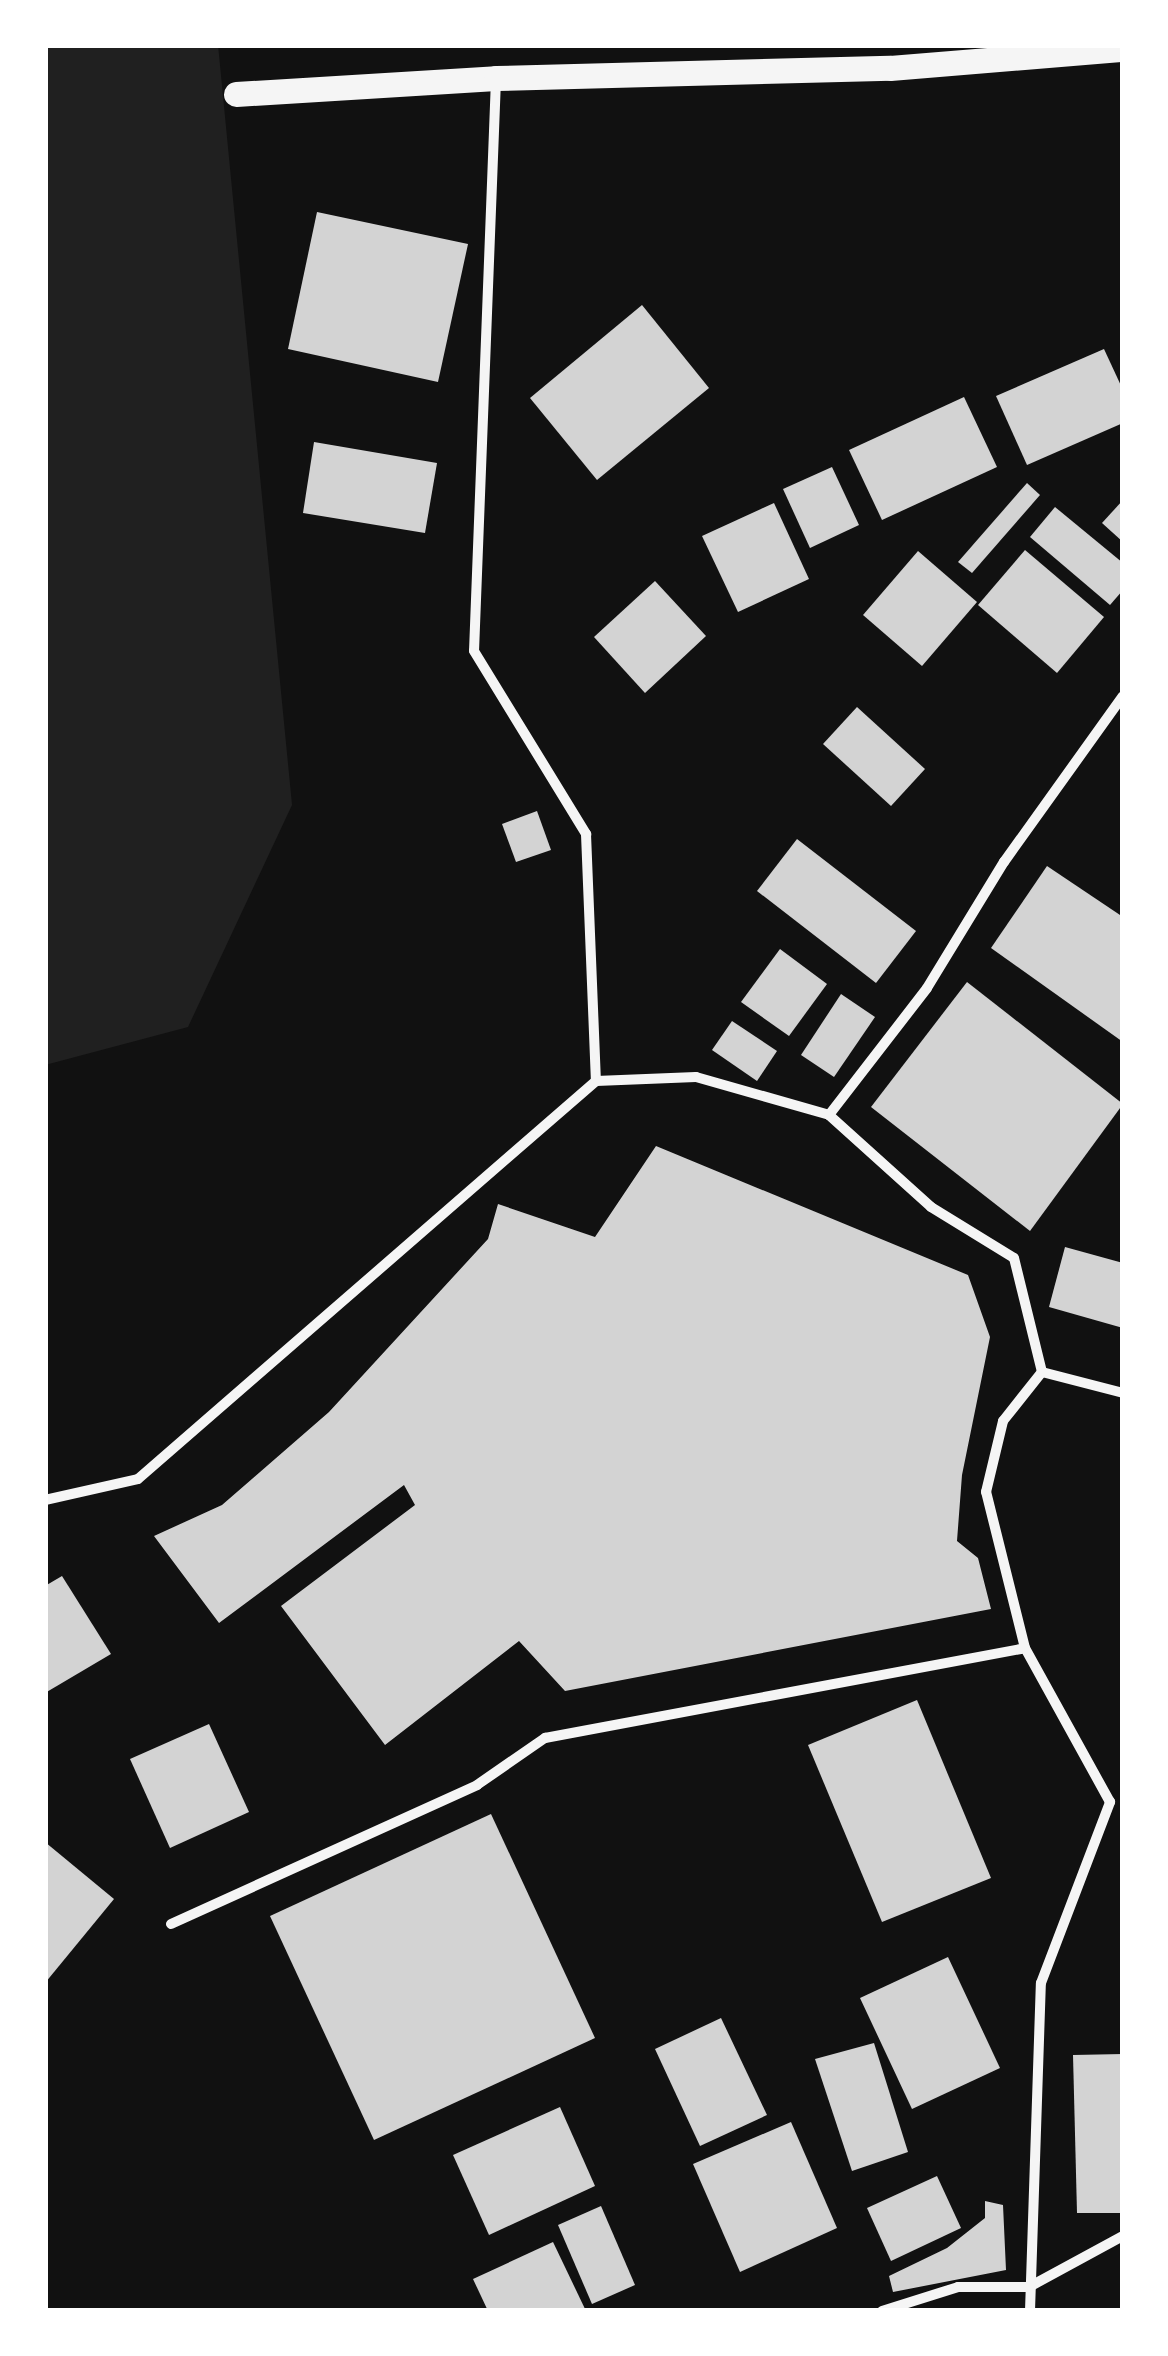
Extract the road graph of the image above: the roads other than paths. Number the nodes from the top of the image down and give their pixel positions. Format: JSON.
{"nodes":[{"id":1,"x":1123,"y":49,"type":"edge"},
{"id":2,"x":951,"y":54,"type":"edge"},
{"id":3,"x":496,"y":78,"type":"junction"},
{"id":4,"x":236,"y":94,"type":"dead end"},
{"id":5,"x":1123,"y":696,"type":"edge"},
{"id":6,"x":596,"y":1080,"type":"junction"},
{"id":7,"x":829,"y":1115,"type":"junction"},
{"id":8,"x":1042,"y":1372,"type":"junction"},
{"id":9,"x":1123,"y":1394,"type":"edge"},
{"id":10,"x":45,"y":1500,"type":"edge"},
{"id":11,"x":1024,"y":1648,"type":"junction"},
{"id":12,"x":171,"y":1924,"type":"dead end"},
{"id":13,"x":1123,"y":2236,"type":"edge"},
{"id":14,"x":1028,"y":2287,"type":"junction"},
{"id":15,"x":882,"y":2311,"type":"edge"},
{"id":16,"x":1030,"y":2311,"type":"edge"}],
"edges":[{"from":1,"to":2,"type":"main road"},
{"from":2,"to":3,"type":"main road"},
{"from":3,"to":4,"type":"main road"},
{"from":3,"to":6,"type":"street"},
{"from":5,"to":7,"type":"street"},
{"from":6,"to":7,"type":"street"},
{"from":6,"to":10,"type":"street"},
{"from":7,"to":8,"type":"street"},
{"from":8,"to":9,"type":"street"},
{"from":8,"to":11,"type":"street"},
{"from":11,"to":12,"type":"street"},
{"from":11,"to":14,"type":"street"},
{"from":13,"to":14,"type":"street"},
{"from":14,"to":15,"type":"street"},
{"from":14,"to":16,"type":"street"}]}
